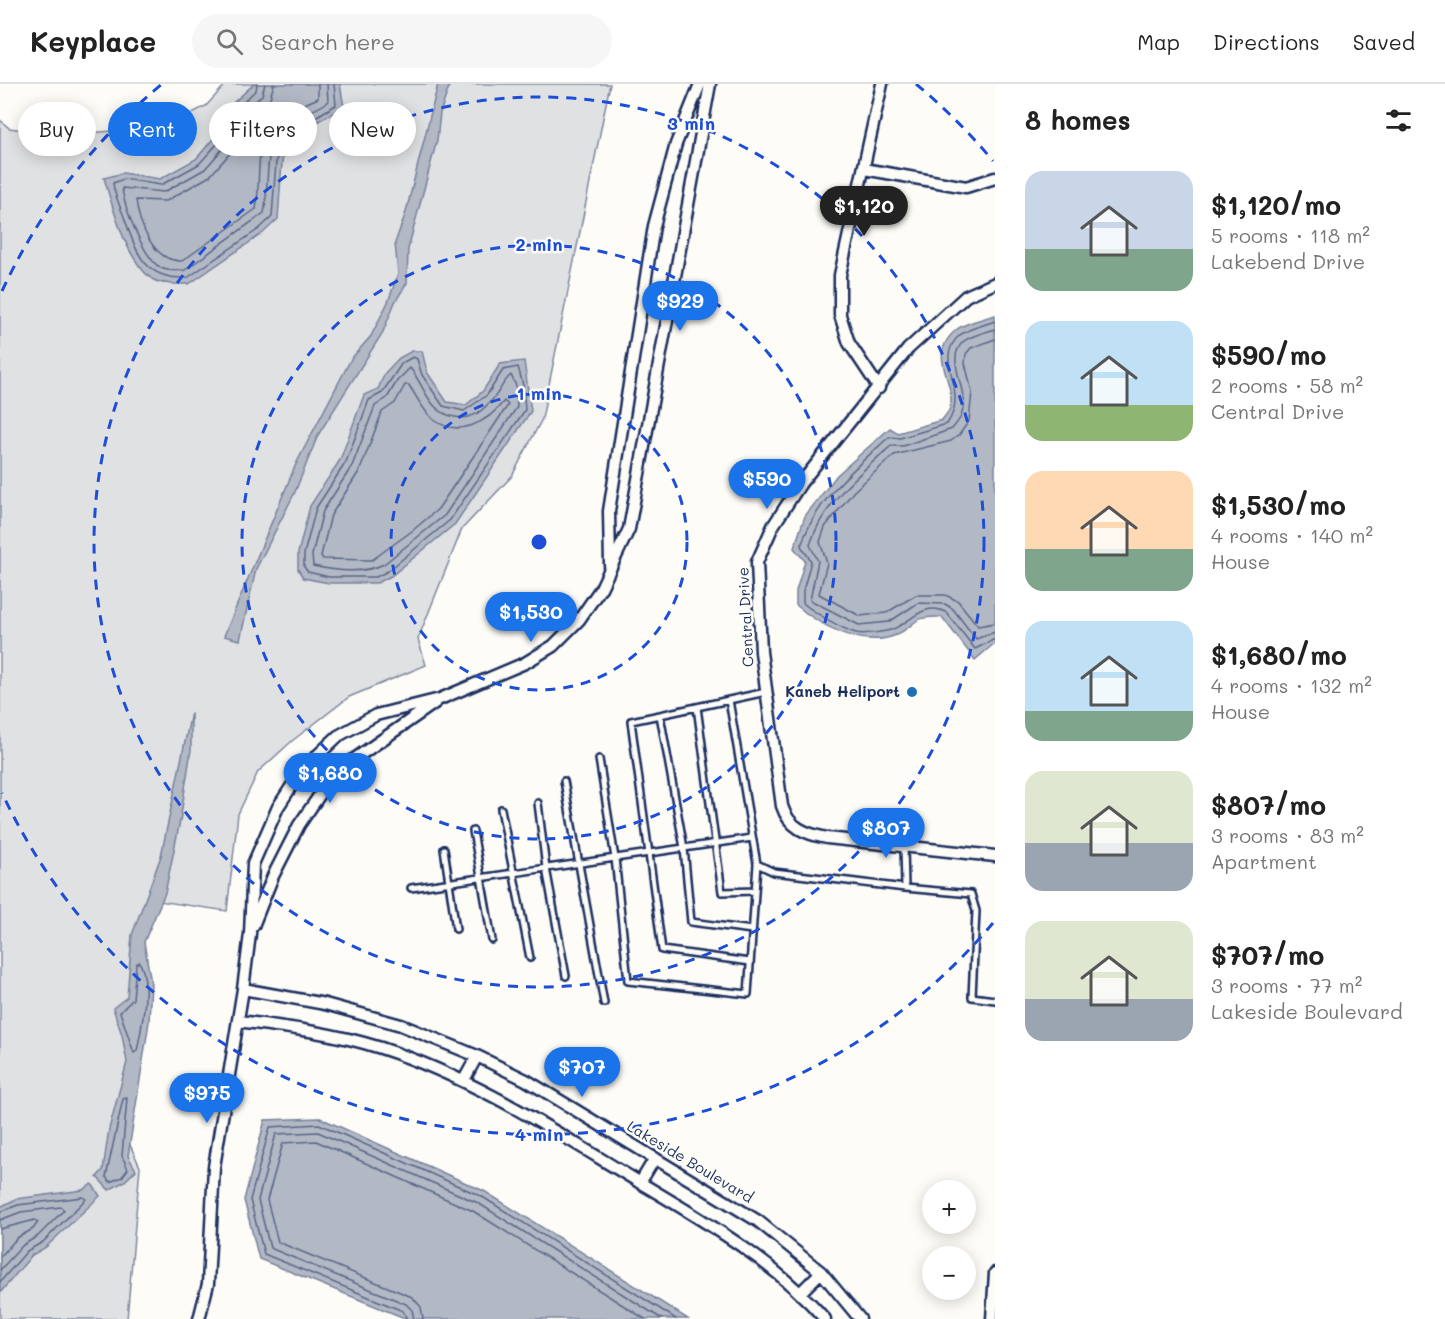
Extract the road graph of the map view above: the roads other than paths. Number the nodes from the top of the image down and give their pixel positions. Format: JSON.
{"nodes":[{"id":1,"x":700,"y":84,"type":"edge"},
{"id":2,"x":710,"y":84,"type":"edge"},
{"id":3,"x":882,"y":84,"type":"edge"},
{"id":4,"x":864,"y":169,"type":"junction"},
{"id":5,"x":995,"y":178,"type":"edge"},
{"id":6,"x":995,"y":283,"type":"edge"},
{"id":7,"x":879,"y":388,"type":"junction"},
{"id":8,"x":610,"y":568,"type":"junction"},
{"id":9,"x":766,"y":692,"type":"junction"},
{"id":10,"x":440,"y":699,"type":"junction"},
{"id":11,"x":729,"y":700,"type":"junction"},
{"id":12,"x":697,"y":707,"type":"junction"},
{"id":13,"x":660,"y":716,"type":"junction"},
{"id":14,"x":600,"y":759,"type":"dead end"},
{"id":15,"x":564,"y":781,"type":"dead end"},
{"id":16,"x":538,"y":803,"type":"dead end"},
{"id":17,"x":501,"y":809,"type":"dead end"},
{"id":18,"x":473,"y":831,"type":"dead end"},
{"id":19,"x":752,"y":838,"type":"junction"},
{"id":20,"x":714,"y":843,"type":"junction"},
{"id":21,"x":904,"y":846,"type":"junction"},
{"id":22,"x":684,"y":848,"type":"junction"},
{"id":23,"x":444,"y":849,"type":"dead end"},
{"id":24,"x":649,"y":853,"type":"junction"},
{"id":25,"x":995,"y":856,"type":"edge"},
{"id":26,"x":615,"y":858,"type":"junction"},
{"id":27,"x":577,"y":864,"type":"junction"},
{"id":28,"x":757,"y":864,"type":"junction"},
{"id":29,"x":546,"y":868,"type":"junction"},
{"id":30,"x":513,"y":873,"type":"junction"},
{"id":31,"x":480,"y":878,"type":"junction"},
{"id":32,"x":448,"y":883,"type":"junction"},
{"id":33,"x":411,"y":888,"type":"dead end"},
{"id":34,"x":905,"y":888,"type":"junction"},
{"id":35,"x":755,"y":891,"type":"junction"},
{"id":36,"x":456,"y":929,"type":"dead end"},
{"id":37,"x":752,"y":930,"type":"junction"},
{"id":38,"x":250,"y":934,"type":"junction"},
{"id":39,"x":492,"y":940,"type":"dead end"},
{"id":40,"x":530,"y":958,"type":"dead end"},
{"id":41,"x":750,"y":962,"type":"junction"},
{"id":42,"x":566,"y":976,"type":"dead end"},
{"id":43,"x":243,"y":989,"type":"junction"},
{"id":44,"x":995,"y":1000,"type":"edge"},
{"id":45,"x":604,"y":1003,"type":"dead end"},
{"id":46,"x":238,"y":1021,"type":"junction"},
{"id":47,"x":477,"y":1056,"type":"junction"},
{"id":48,"x":464,"y":1080,"type":"junction"},
{"id":49,"x":655,"y":1158,"type":"junction"},
{"id":50,"x":640,"y":1183,"type":"junction"},
{"id":51,"x":821,"y":1272,"type":"junction"},
{"id":52,"x":995,"y":1273,"type":"edge"},
{"id":53,"x":801,"y":1292,"type":"junction"},
{"id":54,"x":994,"y":1301,"type":"edge"},
{"id":55,"x":199,"y":1319,"type":"edge"},
{"id":56,"x":825,"y":1319,"type":"edge"},
{"id":57,"x":860,"y":1319,"type":"edge"},
{"id":58,"x":993,"y":1319,"type":"edge"}],
"edges":[{"from":1,"to":8,"type":"street"},
{"from":2,"to":8,"type":"street"},
{"from":3,"to":4,"type":"street"},
{"from":4,"to":5,"type":"street"},
{"from":4,"to":7,"type":"street"},
{"from":6,"to":7,"type":"street","name":"Central Drive"},
{"from":7,"to":9,"type":"street","name":"Central Drive"},
{"from":8,"to":10,"type":"street"},
{"from":9,"to":11,"type":"lane"},
{"from":9,"to":21,"type":"street","name":"Central Drive"},
{"from":10,"to":38,"type":"street"},
{"from":10,"to":38,"type":"street"},
{"from":11,"to":12,"type":"lane"},
{"from":11,"to":19,"type":"lane"},
{"from":12,"to":13,"type":"lane"},
{"from":12,"to":20,"type":"lane"},
{"from":13,"to":22,"type":"lane"},
{"from":13,"to":24,"type":"lane"},
{"from":14,"to":26,"type":"lane"},
{"from":15,"to":27,"type":"lane"},
{"from":16,"to":29,"type":"lane"},
{"from":17,"to":30,"type":"lane"},
{"from":18,"to":31,"type":"lane"},
{"from":19,"to":20,"type":"lane"},
{"from":19,"to":28,"type":"lane"},
{"from":20,"to":22,"type":"lane"},
{"from":20,"to":35,"type":"lane"},
{"from":21,"to":25,"type":"street"},
{"from":21,"to":34,"type":"lane"},
{"from":22,"to":24,"type":"lane"},
{"from":22,"to":37,"type":"lane"},
{"from":23,"to":32,"type":"lane"},
{"from":24,"to":26,"type":"lane"},
{"from":24,"to":41,"type":"lane"},
{"from":26,"to":27,"type":"lane"},
{"from":26,"to":41,"type":"lane"},
{"from":27,"to":29,"type":"lane"},
{"from":27,"to":45,"type":"lane"},
{"from":28,"to":34,"type":"lane"},
{"from":28,"to":35,"type":"lane"},
{"from":29,"to":30,"type":"lane"},
{"from":29,"to":42,"type":"lane"},
{"from":30,"to":31,"type":"lane"},
{"from":30,"to":40,"type":"lane"},
{"from":31,"to":32,"type":"lane"},
{"from":31,"to":39,"type":"lane"},
{"from":32,"to":33,"type":"lane"},
{"from":32,"to":36,"type":"lane"},
{"from":34,"to":44,"type":"lane"},
{"from":35,"to":37,"type":"lane"},
{"from":37,"to":41,"type":"lane"},
{"from":38,"to":43,"type":"street"},
{"from":43,"to":46,"type":"street"},
{"from":43,"to":47,"type":"street","name":"Lakeside Boulevard"},
{"from":46,"to":48,"type":"street"},
{"from":46,"to":55,"type":"street"},
{"from":47,"to":48,"type":"street"},
{"from":47,"to":49,"type":"street","name":"Lakeside Boulevard"},
{"from":48,"to":50,"type":"street"},
{"from":49,"to":50,"type":"street"},
{"from":49,"to":51,"type":"street","name":"Lakeside Boulevard"},
{"from":50,"to":53,"type":"street"},
{"from":51,"to":53,"type":"street"},
{"from":51,"to":57,"type":"street","name":"Lakeside Boulevard"},
{"from":52,"to":54,"type":"street"},
{"from":53,"to":56,"type":"street"},
{"from":54,"to":58,"type":"street"}]}
